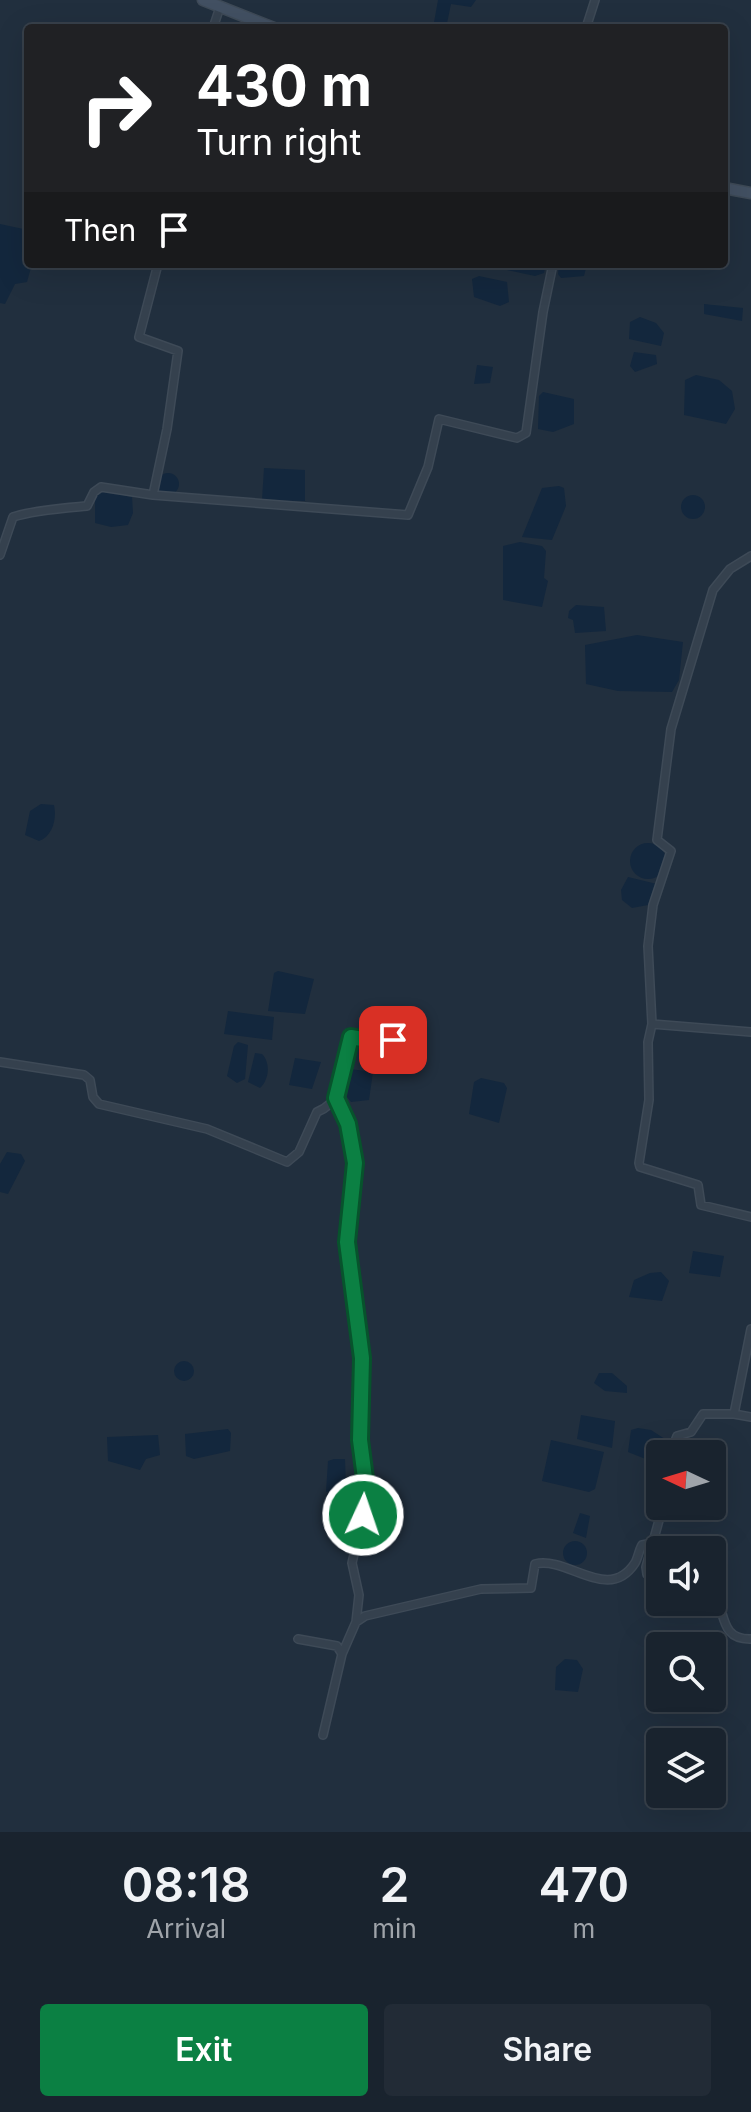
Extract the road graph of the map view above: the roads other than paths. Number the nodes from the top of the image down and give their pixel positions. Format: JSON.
{"nodes":[{"id":1,"x":203,"y":0,"type":"edge"},
{"id":2,"x":595,"y":0,"type":"edge"},
{"id":3,"x":220,"y":7,"type":"junction"},
{"id":4,"x":214,"y":24,"type":"edge"},
{"id":5,"x":264,"y":24,"type":"edge"},
{"id":6,"x":587,"y":24,"type":"edge"},
{"id":7,"x":728,"y":189,"type":"edge"},
{"id":8,"x":751,"y":193,"type":"edge"},
{"id":9,"x":157,"y":268,"type":"edge"},
{"id":10,"x":552,"y":268,"type":"edge"},
{"id":11,"x":153,"y":495,"type":"junction"},
{"id":12,"x":0,"y":555,"type":"edge"},
{"id":13,"x":751,"y":556,"type":"edge"},
{"id":14,"x":652,"y":1024,"type":"junction"},
{"id":15,"x":397,"y":1031,"type":"dead end"},
{"id":16,"x":751,"y":1032,"type":"edge"},
{"id":17,"x":0,"y":1062,"type":"edge"},
{"id":18,"x":336,"y":1098,"type":"junction"},
{"id":19,"x":751,"y":1217,"type":"edge"},
{"id":20,"x":751,"y":1329,"type":"edge"},
{"id":21,"x":734,"y":1414,"type":"junction"},
{"id":22,"x":751,"y":1417,"type":"edge"},
{"id":23,"x":675,"y":1440,"type":"edge"},
{"id":24,"x":646,"y":1544,"type":"edge"},
{"id":25,"x":721,"y":1616,"type":"edge"},
{"id":26,"x":356,"y":1622,"type":"junction"},
{"id":27,"x":298,"y":1639,"type":"dead end"},
{"id":28,"x":751,"y":1639,"type":"edge"},
{"id":29,"x":342,"y":1654,"type":"junction"},
{"id":30,"x":323,"y":1735,"type":"dead end"}],
"edges":[{"from":1,"to":3,"type":"main road"},
{"from":2,"to":6,"type":"street"},
{"from":3,"to":4,"type":"street"},
{"from":3,"to":5,"type":"main road"},
{"from":7,"to":8,"type":"main road"},
{"from":9,"to":11,"type":"street"},
{"from":10,"to":11,"type":"street"},
{"from":11,"to":12,"type":"street"},
{"from":13,"to":14,"type":"street"},
{"from":14,"to":16,"type":"street"},
{"from":14,"to":19,"type":"street"},
{"from":15,"to":18,"type":"street"},
{"from":17,"to":18,"type":"street"},
{"from":18,"to":26,"type":"street"},
{"from":20,"to":21,"type":"street"},
{"from":21,"to":22,"type":"street"},
{"from":21,"to":23,"type":"street"},
{"from":24,"to":26,"type":"street"},
{"from":25,"to":28,"type":"street"},
{"from":26,"to":29,"type":"street"},
{"from":27,"to":29,"type":"street"},
{"from":29,"to":30,"type":"street"}]}
